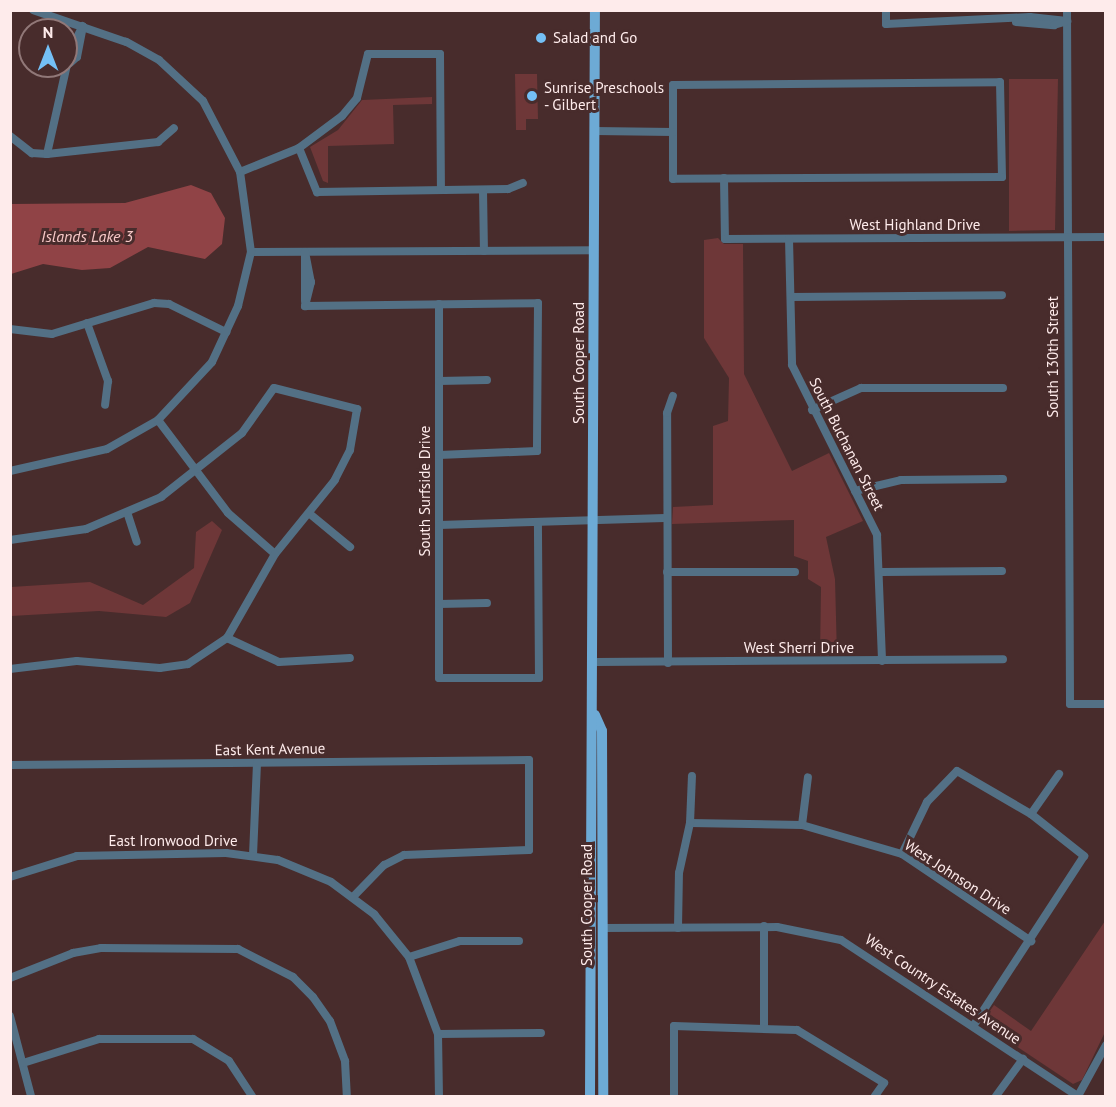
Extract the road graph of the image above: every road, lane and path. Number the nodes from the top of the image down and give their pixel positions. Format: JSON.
{"nodes":[{"id":1,"x":33,"y":10,"type":"edge"},
{"id":2,"x":595,"y":10,"type":"edge"},
{"id":3,"x":886,"y":10,"type":"edge"},
{"id":4,"x":1067,"y":10,"type":"edge"},
{"id":5,"x":1067,"y":21,"type":"junction"},
{"id":6,"x":83,"y":26,"type":"junction"},
{"id":7,"x":174,"y":128,"type":"dead end"},
{"id":8,"x":595,"y":131,"type":"junction"},
{"id":9,"x":673,"y":132,"type":"junction"},
{"id":10,"x":10,"y":136,"type":"edge"},
{"id":11,"x":299,"y":148,"type":"junction"},
{"id":12,"x":47,"y":154,"type":"junction"},
{"id":13,"x":240,"y":172,"type":"junction"},
{"id":14,"x":724,"y":178,"type":"junction"},
{"id":15,"x":523,"y":183,"type":"dead end"},
{"id":16,"x":441,"y":190,"type":"junction"},
{"id":17,"x":483,"y":190,"type":"junction"},
{"id":18,"x":1067,"y":237,"type":"junction"},
{"id":19,"x":1106,"y":237,"type":"edge"},
{"id":20,"x":789,"y":239,"type":"junction"},
{"id":21,"x":594,"y":250,"type":"junction"},
{"id":22,"x":484,"y":251,"type":"junction"},
{"id":23,"x":251,"y":252,"type":"junction"},
{"id":24,"x":305,"y":252,"type":"junction"},
{"id":25,"x":1002,"y":295,"type":"dead end"},
{"id":26,"x":791,"y":297,"type":"junction"},
{"id":27,"x":439,"y":304,"type":"junction"},
{"id":28,"x":87,"y":323,"type":"junction"},
{"id":29,"x":10,"y":329,"type":"edge"},
{"id":30,"x":226,"y":332,"type":"junction"},
{"id":31,"x":487,"y":380,"type":"dead end"},
{"id":32,"x":439,"y":381,"type":"junction"},
{"id":33,"x":1003,"y":388,"type":"dead end"},
{"id":34,"x":673,"y":396,"type":"dead end"},
{"id":35,"x":105,"y":405,"type":"dead end"},
{"id":36,"x":812,"y":410,"type":"junction"},
{"id":37,"x":158,"y":420,"type":"junction"},
{"id":38,"x":439,"y":455,"type":"junction"},
{"id":39,"x":10,"y":471,"type":"edge"},
{"id":40,"x":197,"y":471,"type":"junction"},
{"id":41,"x":1003,"y":479,"type":"dead end"},
{"id":42,"x":855,"y":491,"type":"junction"},
{"id":43,"x":128,"y":514,"type":"junction"},
{"id":44,"x":310,"y":514,"type":"junction"},
{"id":45,"x":665,"y":518,"type":"junction"},
{"id":46,"x":594,"y":519,"type":"junction"},
{"id":47,"x":538,"y":522,"type":"junction"},
{"id":48,"x":439,"y":525,"type":"junction"},
{"id":49,"x":10,"y":540,"type":"edge"},
{"id":50,"x":137,"y":542,"type":"dead end"},
{"id":51,"x":350,"y":547,"type":"dead end"},
{"id":52,"x":275,"y":554,"type":"junction"},
{"id":53,"x":1002,"y":571,"type":"dead end"},
{"id":54,"x":667,"y":572,"type":"junction"},
{"id":55,"x":795,"y":572,"type":"dead end"},
{"id":56,"x":882,"y":572,"type":"junction"},
{"id":57,"x":439,"y":603,"type":"junction"},
{"id":58,"x":487,"y":603,"type":"dead end"},
{"id":59,"x":227,"y":638,"type":"junction"},
{"id":60,"x":350,"y":658,"type":"dead end"},
{"id":61,"x":1003,"y":659,"type":"dead end"},
{"id":62,"x":882,"y":661,"type":"junction"},
{"id":63,"x":595,"y":662,"type":"junction"},
{"id":64,"x":668,"y":663,"type":"junction"},
{"id":65,"x":10,"y":669,"type":"edge"},
{"id":66,"x":1106,"y":704,"type":"edge"},
{"id":67,"x":595,"y":715,"type":"junction"},
{"id":68,"x":257,"y":763,"type":"junction"},
{"id":69,"x":10,"y":765,"type":"edge"},
{"id":70,"x":1059,"y":774,"type":"dead end"},
{"id":71,"x":692,"y":776,"type":"dead end"},
{"id":72,"x":808,"y":777,"type":"dead end"},
{"id":73,"x":1030,"y":814,"type":"junction"},
{"id":74,"x":690,"y":823,"type":"junction"},
{"id":75,"x":802,"y":825,"type":"junction"},
{"id":76,"x":902,"y":854,"type":"junction"},
{"id":77,"x":253,"y":855,"type":"junction"},
{"id":78,"x":10,"y":877,"type":"edge"},
{"id":79,"x":353,"y":897,"type":"junction"},
{"id":80,"x":764,"y":926,"type":"junction"},
{"id":81,"x":602,"y":928,"type":"junction"},
{"id":82,"x":678,"y":928,"type":"junction"},
{"id":83,"x":591,"y":929,"type":"junction"},
{"id":84,"x":519,"y":941,"type":"dead end"},
{"id":85,"x":1030,"y":941,"type":"junction"},
{"id":86,"x":409,"y":957,"type":"junction"},
{"id":87,"x":10,"y":978,"type":"edge"},
{"id":88,"x":10,"y":1016,"type":"edge"},
{"id":89,"x":974,"y":1025,"type":"junction"},
{"id":90,"x":764,"y":1026,"type":"junction"},
{"id":91,"x":541,"y":1033,"type":"dead end"},
{"id":92,"x":438,"y":1034,"type":"junction"},
{"id":93,"x":1106,"y":1045,"type":"edge"},
{"id":94,"x":1023,"y":1059,"type":"junction"},
{"id":95,"x":23,"y":1063,"type":"junction"},
{"id":96,"x":31,"y":1096,"type":"edge"},
{"id":97,"x":252,"y":1096,"type":"edge"},
{"id":98,"x":347,"y":1096,"type":"edge"},
{"id":99,"x":439,"y":1096,"type":"edge"},
{"id":100,"x":590,"y":1096,"type":"edge"},
{"id":101,"x":603,"y":1096,"type":"edge"},
{"id":102,"x":674,"y":1096,"type":"edge"},
{"id":103,"x":875,"y":1096,"type":"edge"},
{"id":104,"x":996,"y":1096,"type":"edge"},
{"id":105,"x":1078,"y":1096,"type":"edge"}],
"edges":[{"from":1,"to":6,"type":"street"},
{"from":2,"to":8,"type":"main road","name":"South Cooper Road"},
{"from":3,"to":5,"type":"street"},
{"from":4,"to":5,"type":"street","name":"South 130th Street"},
{"from":5,"to":18,"type":"street","name":"South 130th Street"},
{"from":6,"to":12,"type":"street"},
{"from":6,"to":13,"type":"street"},
{"from":7,"to":12,"type":"street"},
{"from":8,"to":9,"type":"street"},
{"from":8,"to":21,"type":"main road","name":"South Cooper Road"},
{"from":9,"to":14,"type":"street"},
{"from":9,"to":14,"type":"street"},
{"from":10,"to":12,"type":"street"},
{"from":11,"to":13,"type":"street"},
{"from":11,"to":16,"type":"street"},
{"from":11,"to":16,"type":"street"},
{"from":13,"to":23,"type":"street"},
{"from":14,"to":20,"type":"street","name":"West Highland Drive"},
{"from":15,"to":17,"type":"street"},
{"from":16,"to":17,"type":"street"},
{"from":17,"to":22,"type":"street"},
{"from":18,"to":19,"type":"street","name":"West Highland Drive"},
{"from":18,"to":20,"type":"street","name":"West Highland Drive"},
{"from":18,"to":66,"type":"street","name":"South 130th Street"},
{"from":20,"to":26,"type":"street","name":"South Buchanan Street"},
{"from":21,"to":22,"type":"street"},
{"from":21,"to":46,"type":"main road","name":"South Cooper Road"},
{"from":22,"to":24,"type":"street"},
{"from":23,"to":24,"type":"street"},
{"from":23,"to":30,"type":"street"},
{"from":24,"to":27,"type":"street"},
{"from":25,"to":26,"type":"street"},
{"from":26,"to":36,"type":"street","name":"South Buchanan Street"},
{"from":27,"to":32,"type":"street","name":"South Surfside Drive"},
{"from":27,"to":38,"type":"street"},
{"from":28,"to":29,"type":"street"},
{"from":28,"to":30,"type":"street"},
{"from":28,"to":35,"type":"street"},
{"from":30,"to":37,"type":"street"},
{"from":31,"to":32,"type":"street"},
{"from":32,"to":38,"type":"street","name":"South Surfside Drive"},
{"from":33,"to":36,"type":"street"},
{"from":34,"to":45,"type":"street"},
{"from":36,"to":42,"type":"street","name":"South Buchanan Street"},
{"from":37,"to":39,"type":"street"},
{"from":37,"to":40,"type":"street"},
{"from":38,"to":48,"type":"street","name":"South Surfside Drive"},
{"from":40,"to":43,"type":"street"},
{"from":40,"to":44,"type":"street"},
{"from":40,"to":52,"type":"street"},
{"from":41,"to":42,"type":"street"},
{"from":42,"to":56,"type":"street","name":"South Buchanan Street"},
{"from":43,"to":49,"type":"street"},
{"from":43,"to":50,"type":"street"},
{"from":44,"to":51,"type":"street"},
{"from":44,"to":52,"type":"street"},
{"from":45,"to":46,"type":"street"},
{"from":45,"to":54,"type":"street"},
{"from":46,"to":47,"type":"street"},
{"from":46,"to":63,"type":"main road","name":"South Cooper Road"},
{"from":47,"to":48,"type":"street"},
{"from":47,"to":57,"type":"street","name":"South Surfside Drive"},
{"from":48,"to":57,"type":"street","name":"South Surfside Drive"},
{"from":52,"to":59,"type":"street"},
{"from":53,"to":56,"type":"street"},
{"from":54,"to":55,"type":"street"},
{"from":54,"to":64,"type":"street"},
{"from":56,"to":62,"type":"street","name":"South Buchanan Street"},
{"from":57,"to":58,"type":"street"},
{"from":59,"to":60,"type":"street"},
{"from":59,"to":65,"type":"street"},
{"from":61,"to":62,"type":"street","name":"West Sherri Drive"},
{"from":62,"to":64,"type":"street","name":"West Sherri Drive"},
{"from":63,"to":64,"type":"street","name":"West Sherri Drive"},
{"from":63,"to":67,"type":"main road","name":"South Cooper Road"},
{"from":67,"to":81,"type":"main road","name":"South Cooper Road"},
{"from":67,"to":83,"type":"main road","name":"South Cooper Road"},
{"from":68,"to":69,"type":"street","name":"East Kent Avenue"},
{"from":68,"to":77,"type":"street"},
{"from":68,"to":79,"type":"street","name":"East Kent Avenue"},
{"from":70,"to":73,"type":"street"},
{"from":71,"to":74,"type":"street"},
{"from":72,"to":75,"type":"street"},
{"from":73,"to":76,"type":"street"},
{"from":73,"to":85,"type":"street"},
{"from":74,"to":75,"type":"street","name":"West Johnson Drive"},
{"from":74,"to":82,"type":"street"},
{"from":75,"to":76,"type":"street","name":"West Johnson Drive"},
{"from":76,"to":85,"type":"street","name":"West Johnson Drive"},
{"from":77,"to":78,"type":"street","name":"East Ironwood Drive"},
{"from":77,"to":79,"type":"street","name":"East Ironwood Drive"},
{"from":79,"to":86,"type":"street","name":"East Ironwood Drive"},
{"from":80,"to":82,"type":"street","name":"West Country Estates Avenue"},
{"from":80,"to":89,"type":"street","name":"West Country Estates Avenue"},
{"from":80,"to":90,"type":"street"},
{"from":81,"to":82,"type":"street","name":"West Country Estates Avenue"},
{"from":81,"to":83,"type":"main road"},
{"from":81,"to":101,"type":"main road","name":"South Cooper Road"},
{"from":83,"to":100,"type":"main road","name":"South Cooper Road"},
{"from":84,"to":86,"type":"street"},
{"from":85,"to":89,"type":"street"},
{"from":86,"to":92,"type":"street","name":"East Ironwood Drive"},
{"from":87,"to":98,"type":"street"},
{"from":88,"to":95,"type":"street"},
{"from":89,"to":94,"type":"street","name":"West Country Estates Avenue"},
{"from":90,"to":102,"type":"street"},
{"from":90,"to":103,"type":"street"},
{"from":91,"to":92,"type":"street"},
{"from":92,"to":99,"type":"street","name":"East Ironwood Drive"},
{"from":93,"to":105,"type":"street"},
{"from":94,"to":104,"type":"street"},
{"from":94,"to":105,"type":"street","name":"West Country Estates Avenue"},
{"from":95,"to":96,"type":"street"},
{"from":95,"to":97,"type":"street"}]}
